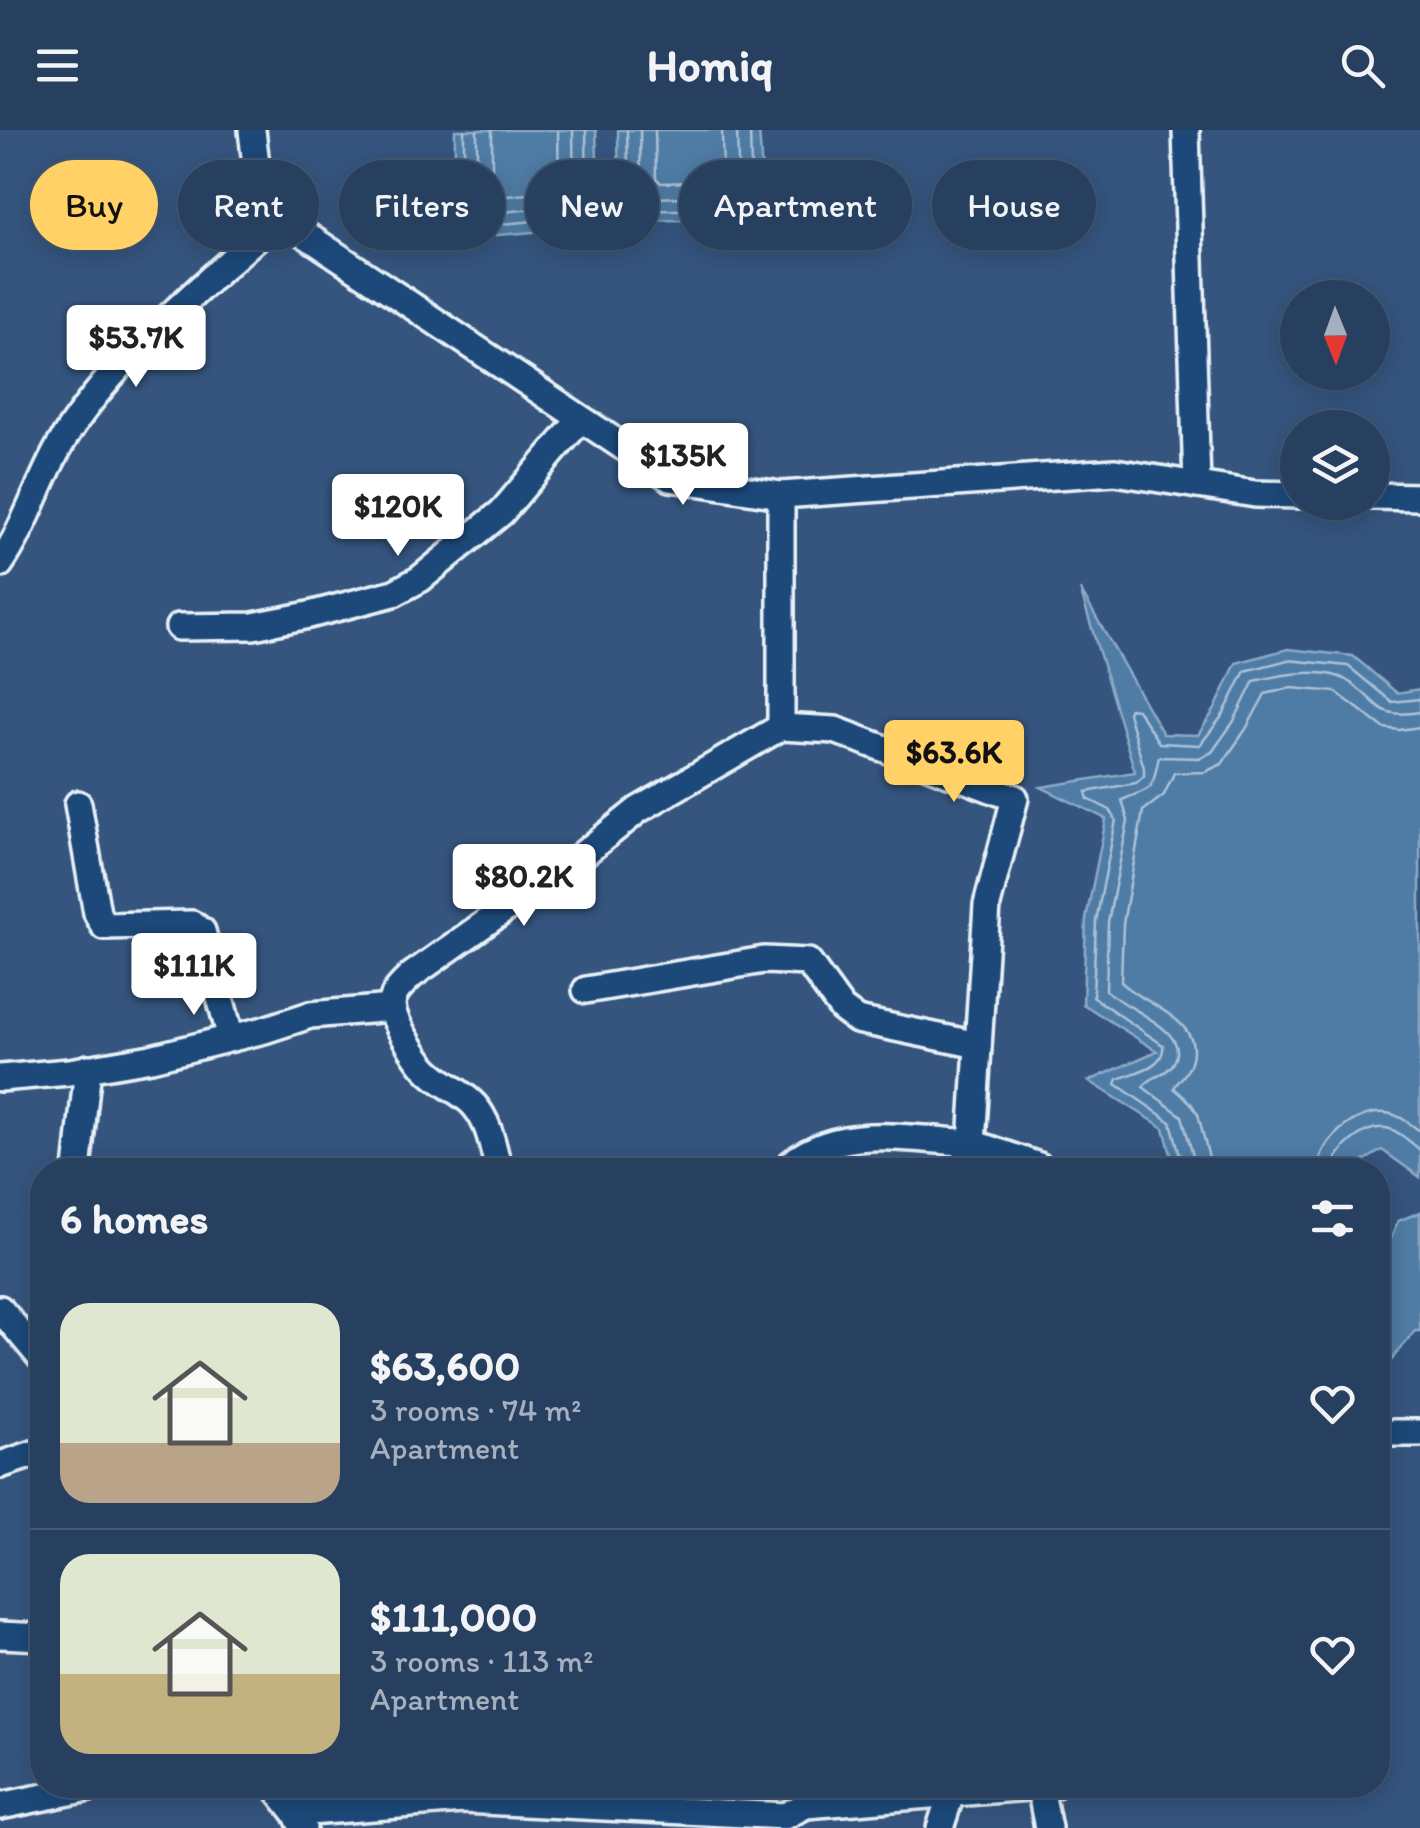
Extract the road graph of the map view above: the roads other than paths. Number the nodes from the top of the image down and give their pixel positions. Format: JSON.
{"nodes":[{"id":1,"x":252,"y":130,"type":"edge"},
{"id":2,"x":1186,"y":130,"type":"edge"},
{"id":3,"x":255,"y":160,"type":"edge"},
{"id":4,"x":319,"y":244,"type":"edge"},
{"id":5,"x":243,"y":250,"type":"edge"},
{"id":6,"x":580,"y":420,"type":"junction"},
{"id":7,"x":1197,"y":485,"type":"junction"},
{"id":8,"x":1280,"y":494,"type":"edge"},
{"id":9,"x":782,"y":495,"type":"junction"},
{"id":10,"x":1390,"y":496,"type":"edge"},
{"id":11,"x":1420,"y":497,"type":"edge"},
{"id":12,"x":0,"y":564,"type":"edge"},
{"id":13,"x":180,"y":627,"type":"dead end"},
{"id":14,"x":781,"y":727,"type":"junction"},
{"id":15,"x":78,"y":804,"type":"dead end"},
{"id":16,"x":586,"y":990,"type":"dead end"},
{"id":17,"x":392,"y":1008,"type":"junction"},
{"id":18,"x":230,"y":1038,"type":"junction"},
{"id":19,"x":978,"y":1044,"type":"junction"},
{"id":20,"x":88,"y":1068,"type":"junction"},
{"id":21,"x":0,"y":1078,"type":"edge"},
{"id":22,"x":972,"y":1143,"type":"junction"},
{"id":23,"x":78,"y":1158,"type":"edge"},
{"id":24,"x":496,"y":1158,"type":"edge"},
{"id":25,"x":801,"y":1158,"type":"edge"},
{"id":26,"x":966,"y":1158,"type":"edge"},
{"id":27,"x":1016,"y":1158,"type":"edge"},
{"id":28,"x":0,"y":1309,"type":"edge"},
{"id":29,"x":30,"y":1345,"type":"edge"},
{"id":30,"x":1420,"y":1433,"type":"edge"},
{"id":31,"x":1390,"y":1434,"type":"edge"},
{"id":32,"x":30,"y":1455,"type":"edge"},
{"id":33,"x":0,"y":1465,"type":"edge"},
{"id":34,"x":0,"y":1635,"type":"edge"},
{"id":35,"x":30,"y":1636,"type":"edge"},
{"id":36,"x":40,"y":1798,"type":"edge"},
{"id":37,"x":283,"y":1798,"type":"edge"},
{"id":38,"x":492,"y":1798,"type":"edge"},
{"id":39,"x":592,"y":1798,"type":"edge"},
{"id":40,"x":829,"y":1798,"type":"edge"},
{"id":41,"x":950,"y":1798,"type":"edge"},
{"id":42,"x":1047,"y":1798,"type":"edge"},
{"id":43,"x":0,"y":1806,"type":"edge"},
{"id":44,"x":300,"y":1821,"type":"edge"},
{"id":45,"x":940,"y":1828,"type":"edge"},
{"id":46,"x":1048,"y":1828,"type":"edge"}],
"edges":[{"from":1,"to":3,"type":"street"},
{"from":2,"to":7,"type":"street"},
{"from":4,"to":6,"type":"street"},
{"from":5,"to":12,"type":"street"},
{"from":6,"to":9,"type":"street"},
{"from":6,"to":13,"type":"street"},
{"from":7,"to":8,"type":"street"},
{"from":7,"to":9,"type":"street"},
{"from":9,"to":14,"type":"street"},
{"from":10,"to":11,"type":"street"},
{"from":14,"to":17,"type":"street"},
{"from":14,"to":19,"type":"street"},
{"from":15,"to":18,"type":"street"},
{"from":16,"to":19,"type":"street"},
{"from":17,"to":18,"type":"street"},
{"from":17,"to":24,"type":"street"},
{"from":18,"to":20,"type":"street"},
{"from":19,"to":22,"type":"street"},
{"from":20,"to":21,"type":"street"},
{"from":20,"to":23,"type":"street"},
{"from":22,"to":25,"type":"street"},
{"from":22,"to":26,"type":"street"},
{"from":22,"to":27,"type":"street"},
{"from":28,"to":29,"type":"street"},
{"from":30,"to":31,"type":"street"},
{"from":32,"to":33,"type":"street"},
{"from":34,"to":35,"type":"street"},
{"from":36,"to":43,"type":"street"},
{"from":37,"to":44,"type":"street"},
{"from":38,"to":44,"type":"street"},
{"from":39,"to":40,"type":"street"},
{"from":41,"to":45,"type":"street"},
{"from":42,"to":46,"type":"street"}]}
